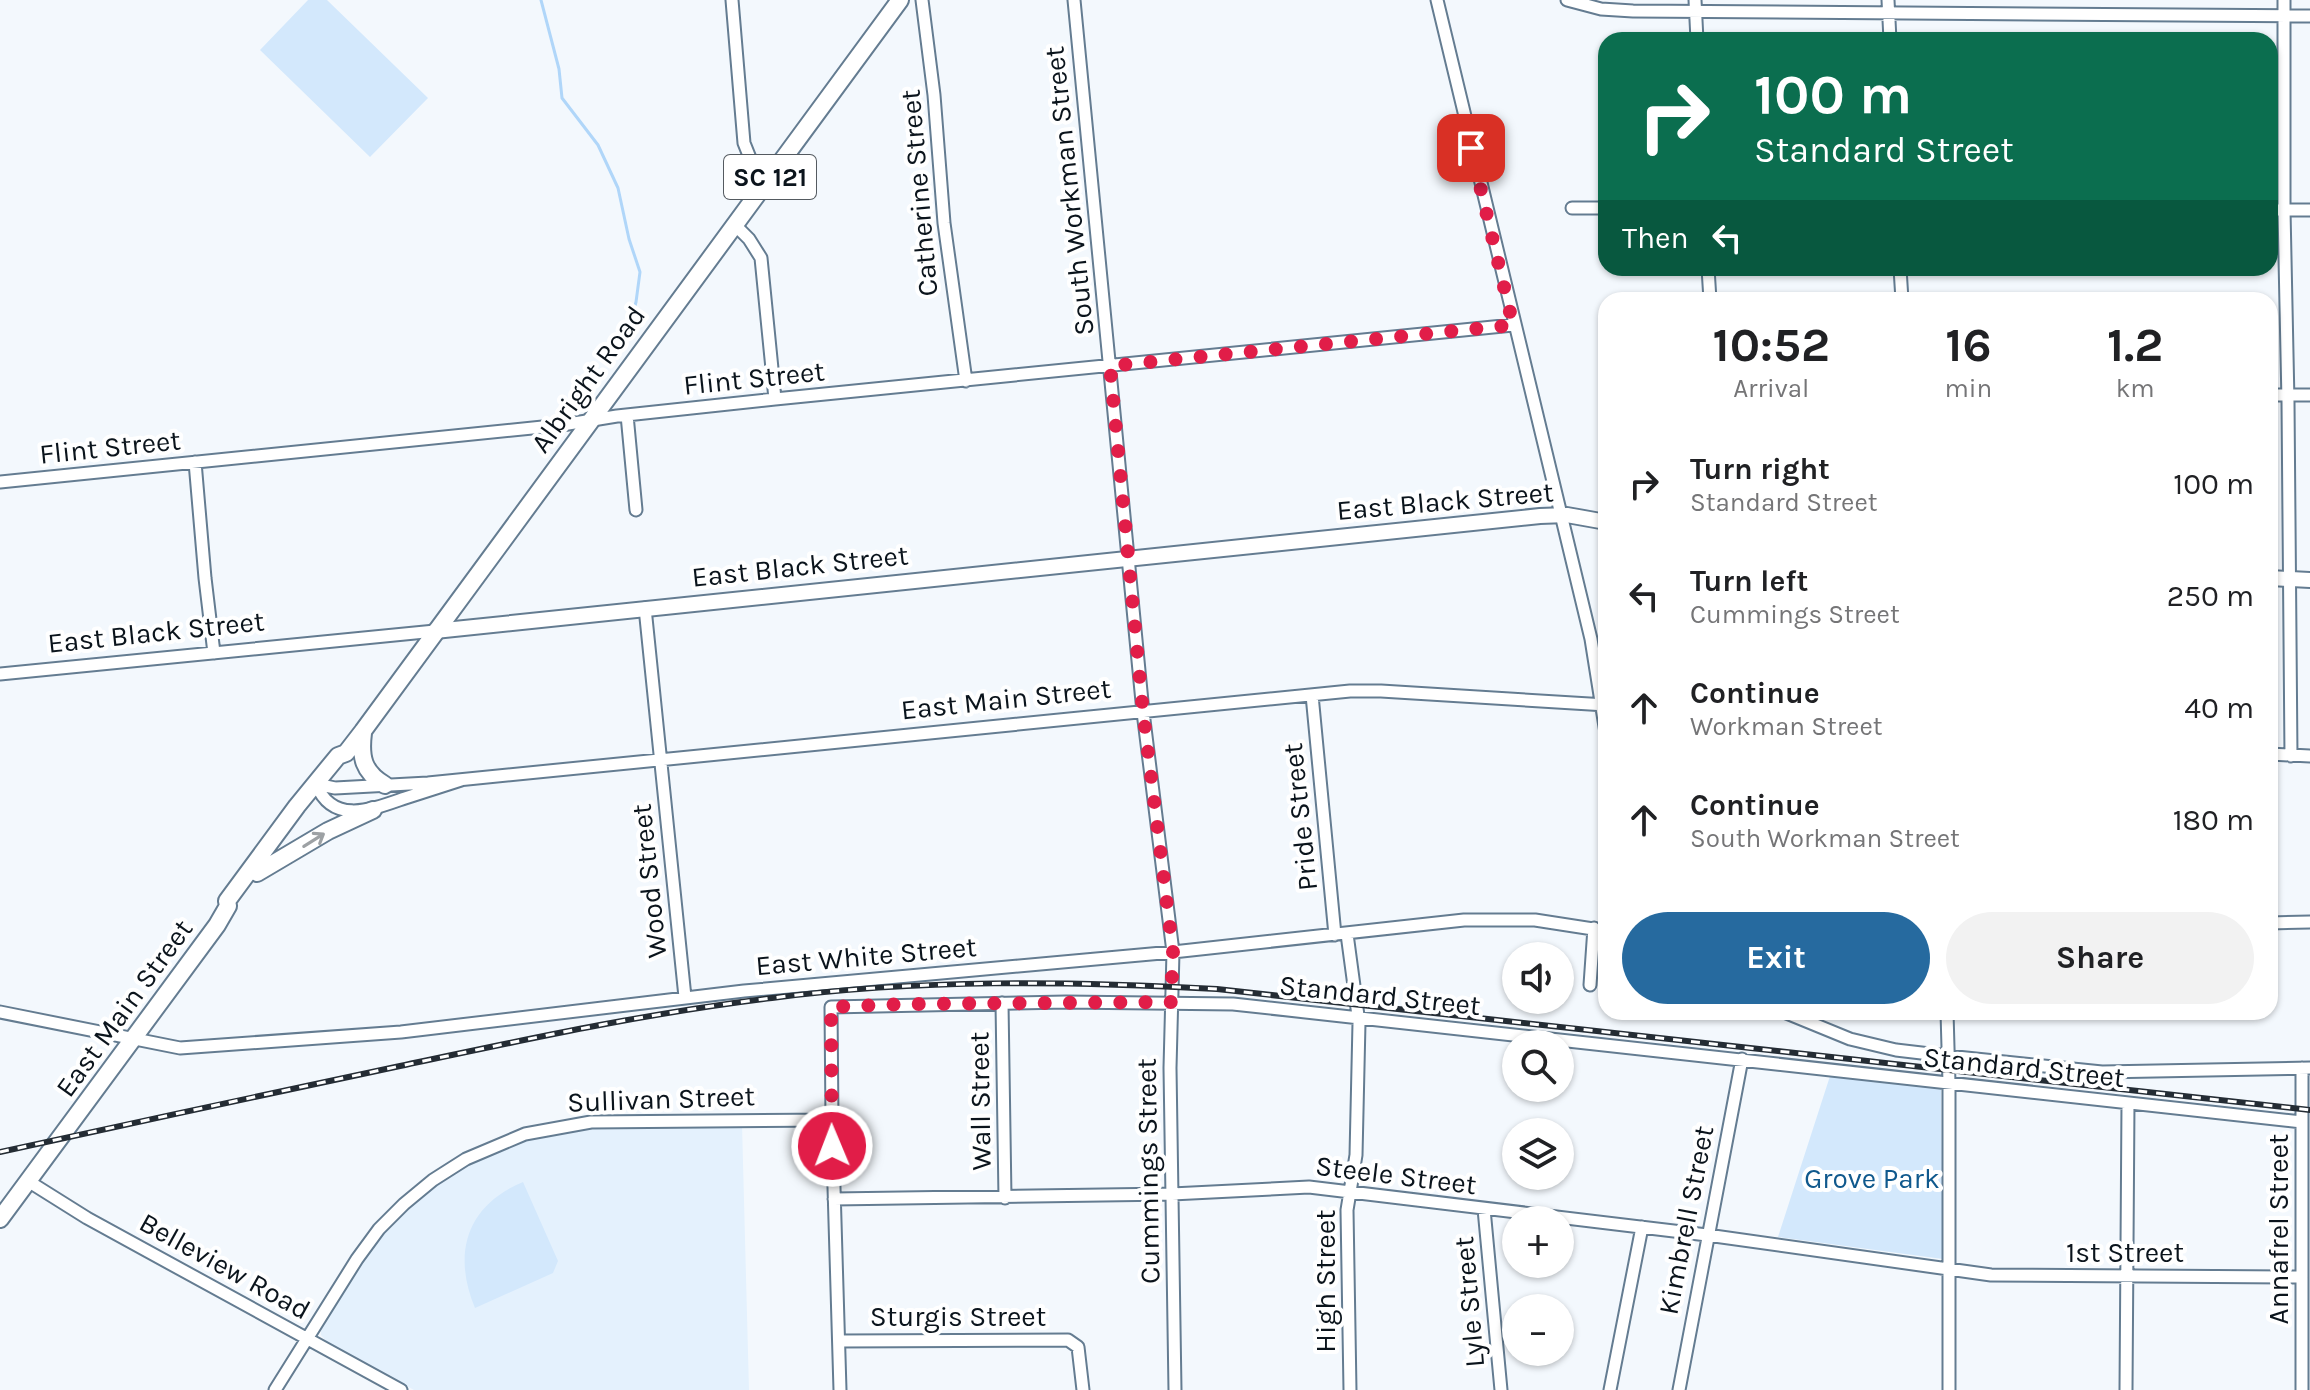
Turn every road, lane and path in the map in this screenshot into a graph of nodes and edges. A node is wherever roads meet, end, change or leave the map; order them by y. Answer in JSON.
{"nodes":[{"id":1,"x":732,"y":0,"type":"edge"},
{"id":2,"x":900,"y":0,"type":"edge"},
{"id":3,"x":922,"y":0,"type":"edge"},
{"id":4,"x":1074,"y":0,"type":"edge"},
{"id":5,"x":1437,"y":0,"type":"edge"},
{"id":6,"x":1567,"y":0,"type":"edge"},
{"id":7,"x":2284,"y":0,"type":"edge"},
{"id":8,"x":1695,"y":6,"type":"edge"},
{"id":9,"x":1888,"y":6,"type":"edge"},
{"id":10,"x":2284,"y":16,"type":"junction"},
{"id":11,"x":2310,"y":16,"type":"edge"},
{"id":12,"x":1697,"y":32,"type":"edge"},
{"id":13,"x":1890,"y":32,"type":"edge"},
{"id":14,"x":768,"y":179,"type":"junction"},
{"id":15,"x":1572,"y":208,"type":"dead end"},
{"id":16,"x":1598,"y":208,"type":"edge"},
{"id":17,"x":2278,"y":210,"type":"edge"},
{"id":18,"x":2284,"y":210,"type":"junction"},
{"id":19,"x":2310,"y":210,"type":"edge"},
{"id":20,"x":735,"y":225,"type":"junction"},
{"id":21,"x":1513,"y":325,"type":"junction"},
{"id":22,"x":1110,"y":366,"type":"junction"},
{"id":23,"x":966,"y":381,"type":"junction"},
{"id":24,"x":2278,"y":395,"type":"edge"},
{"id":25,"x":2288,"y":395,"type":"junction"},
{"id":26,"x":2310,"y":395,"type":"edge"},
{"id":27,"x":775,"y":399,"type":"junction"},
{"id":28,"x":627,"y":415,"type":"junction"},
{"id":29,"x":590,"y":421,"type":"junction"},
{"id":30,"x":195,"y":462,"type":"junction"},
{"id":31,"x":0,"y":482,"type":"edge"},
{"id":32,"x":636,"y":510,"type":"dead end"},
{"id":33,"x":1560,"y":515,"type":"junction"},
{"id":34,"x":1598,"y":521,"type":"edge"},
{"id":35,"x":1128,"y":557,"type":"junction"},
{"id":36,"x":2278,"y":578,"type":"edge"},
{"id":37,"x":2289,"y":579,"type":"junction"},
{"id":38,"x":2310,"y":580,"type":"edge"},
{"id":39,"x":645,"y":608,"type":"junction"},
{"id":40,"x":435,"y":631,"type":"junction"},
{"id":41,"x":214,"y":653,"type":"junction"},
{"id":42,"x":1598,"y":672,"type":"edge"},
{"id":43,"x":0,"y":674,"type":"edge"},
{"id":44,"x":1312,"y":695,"type":"junction"},
{"id":45,"x":1598,"y":704,"type":"edge"},
{"id":46,"x":1143,"y":712,"type":"junction"},
{"id":47,"x":363,"y":731,"type":"junction"},
{"id":48,"x":2278,"y":755,"type":"edge"},
{"id":49,"x":2291,"y":756,"type":"junction"},
{"id":50,"x":2310,"y":756,"type":"edge"},
{"id":51,"x":661,"y":760,"type":"junction"},
{"id":52,"x":461,"y":780,"type":"junction"},
{"id":53,"x":385,"y":785,"type":"junction"},
{"id":54,"x":321,"y":788,"type":"junction"},
{"id":55,"x":373,"y":810,"type":"junction"},
{"id":56,"x":283,"y":833,"type":"junction"},
{"id":57,"x":257,"y":873,"type":"junction"},
{"id":58,"x":228,"y":906,"type":"junction"},
{"id":59,"x":2310,"y":922,"type":"edge"},
{"id":60,"x":2278,"y":923,"type":"edge"},
{"id":61,"x":1598,"y":930,"type":"edge"},
{"id":62,"x":1341,"y":934,"type":"junction"},
{"id":63,"x":1598,"y":941,"type":"edge"},
{"id":64,"x":1173,"y":952,"type":"junction"},
{"id":65,"x":1590,"y":985,"type":"dead end"},
{"id":66,"x":685,"y":997,"type":"junction"},
{"id":67,"x":1171,"y":1002,"type":"junction"},
{"id":68,"x":1002,"y":1003,"type":"junction"},
{"id":69,"x":0,"y":1012,"type":"edge"},
{"id":70,"x":1358,"y":1016,"type":"junction"},
{"id":71,"x":1804,"y":1020,"type":"edge"},
{"id":72,"x":1947,"y":1020,"type":"edge"},
{"id":73,"x":131,"y":1040,"type":"junction"},
{"id":74,"x":1947,"y":1056,"type":"junction"},
{"id":75,"x":1742,"y":1059,"type":"junction"},
{"id":76,"x":2306,"y":1068,"type":"edge"},
{"id":77,"x":1949,"y":1083,"type":"junction"},
{"id":78,"x":2128,"y":1103,"type":"junction"},
{"id":79,"x":832,"y":1120,"type":"junction"},
{"id":80,"x":2302,"y":1122,"type":"junction"},
{"id":81,"x":28,"y":1181,"type":"junction"},
{"id":82,"x":1350,"y":1191,"type":"junction"},
{"id":83,"x":1172,"y":1194,"type":"junction"},
{"id":84,"x":1005,"y":1198,"type":"junction"},
{"id":85,"x":834,"y":1199,"type":"junction"},
{"id":86,"x":1484,"y":1209,"type":"junction"},
{"id":87,"x":2306,"y":1213,"type":"edge"},
{"id":88,"x":0,"y":1219,"type":"edge"},
{"id":89,"x":1642,"y":1227,"type":"junction"},
{"id":90,"x":1707,"y":1235,"type":"junction"},
{"id":91,"x":1949,"y":1268,"type":"junction"},
{"id":92,"x":2127,"y":1276,"type":"junction"},
{"id":93,"x":2302,"y":1277,"type":"junction"},
{"id":94,"x":307,"y":1338,"type":"junction"},
{"id":95,"x":840,"y":1341,"type":"junction"},
{"id":96,"x":275,"y":1390,"type":"edge"},
{"id":97,"x":401,"y":1390,"type":"edge"},
{"id":98,"x":840,"y":1390,"type":"edge"},
{"id":99,"x":1083,"y":1390,"type":"edge"},
{"id":100,"x":1175,"y":1390,"type":"edge"},
{"id":101,"x":1350,"y":1390,"type":"edge"},
{"id":102,"x":1501,"y":1390,"type":"edge"},
{"id":103,"x":1610,"y":1390,"type":"edge"},
{"id":104,"x":1679,"y":1390,"type":"edge"},
{"id":105,"x":1949,"y":1390,"type":"edge"},
{"id":106,"x":2126,"y":1390,"type":"edge"},
{"id":107,"x":2302,"y":1390,"type":"edge"}],
"edges":[{"from":1,"to":14,"type":"street"},
{"from":2,"to":14,"type":"highway","name":"Albright Road","number":"SC 121"},
{"from":3,"to":23,"type":"street","name":"Catherine Street"},
{"from":4,"to":22,"type":"street","name":"South Workman Street"},
{"from":5,"to":21,"type":"street"},
{"from":6,"to":8,"type":"street"},
{"from":7,"to":10,"type":"street"},
{"from":8,"to":9,"type":"street"},
{"from":8,"to":12,"type":"street"},
{"from":9,"to":10,"type":"street"},
{"from":9,"to":13,"type":"street"},
{"from":10,"to":11,"type":"street"},
{"from":10,"to":18,"type":"street"},
{"from":14,"to":20,"type":"highway","name":"Albright Road","number":"SC 121"},
{"from":15,"to":16,"type":"street"},
{"from":17,"to":18,"type":"street"},
{"from":18,"to":19,"type":"street"},
{"from":18,"to":25,"type":"street"},
{"from":20,"to":27,"type":"street"},
{"from":20,"to":29,"type":"highway","name":"Albright Road","number":"SC 121"},
{"from":21,"to":22,"type":"street","name":"Flint Street"},
{"from":21,"to":33,"type":"street"},
{"from":22,"to":23,"type":"street","name":"Flint Street"},
{"from":22,"to":35,"type":"street","name":"South Workman Street"},
{"from":23,"to":27,"type":"street","name":"Flint Street"},
{"from":24,"to":25,"type":"street"},
{"from":25,"to":26,"type":"street"},
{"from":25,"to":37,"type":"street"},
{"from":27,"to":28,"type":"street","name":"Flint Street"},
{"from":28,"to":29,"type":"street","name":"Flint Street"},
{"from":28,"to":32,"type":"street"},
{"from":29,"to":30,"type":"street","name":"Flint Street"},
{"from":29,"to":40,"type":"highway","name":"Albright Road","number":"SC 121"},
{"from":30,"to":31,"type":"street","name":"Flint Street"},
{"from":30,"to":41,"type":"street"},
{"from":33,"to":34,"type":"main road","name":"East Black Street"},
{"from":33,"to":35,"type":"main road","name":"East Black Street"},
{"from":33,"to":42,"type":"street"},
{"from":35,"to":39,"type":"main road","name":"East Black Street"},
{"from":35,"to":46,"type":"street","name":"South Workman Street"},
{"from":36,"to":37,"type":"main road"},
{"from":37,"to":38,"type":"main road"},
{"from":37,"to":49,"type":"street"},
{"from":39,"to":40,"type":"main road","name":"East Black Street"},
{"from":39,"to":51,"type":"street","name":"Wood Street"},
{"from":40,"to":41,"type":"street","name":"East Black Street"},
{"from":40,"to":47,"type":"highway","name":"Albright Road"},
{"from":41,"to":43,"type":"street","name":"East Black Street"},
{"from":44,"to":45,"type":"street","name":"East Main Street"},
{"from":44,"to":46,"type":"street","name":"East Main Street"},
{"from":44,"to":62,"type":"street","name":"Pride Street"},
{"from":46,"to":51,"type":"street","name":"East Main Street"},
{"from":46,"to":64,"type":"street","name":"South Workman Street"},
{"from":47,"to":53,"type":"highway"},
{"from":47,"to":54,"type":"highway","name":"Albright Road"},
{"from":48,"to":49,"type":"street"},
{"from":49,"to":50,"type":"street"},
{"from":51,"to":52,"type":"street","name":"East Main Street"},
{"from":51,"to":66,"type":"street","name":"Wood Street"},
{"from":52,"to":53,"type":"street","name":"East Main Street"},
{"from":52,"to":55,"type":"street","name":"East Main Street"},
{"from":53,"to":54,"type":"street","name":"East Main Street"},
{"from":54,"to":55,"type":"street","name":"East Main Street"},
{"from":54,"to":56,"type":"highway","name":"East Main Street"},
{"from":57,"to":55,"type":"highway","one_way":true},
{"from":56,"to":57,"type":"highway","name":"East Main Street"},
{"from":56,"to":58,"type":"highway","name":"East Main Street"},
{"from":57,"to":58,"type":"highway","name":"East Main Street"},
{"from":58,"to":73,"type":"highway","name":"East Main Street"},
{"from":59,"to":60,"type":"street"},
{"from":61,"to":62,"type":"street","name":"East White Street"},
{"from":62,"to":64,"type":"street","name":"East White Street"},
{"from":62,"to":70,"type":"street","name":"High Street"},
{"from":63,"to":65,"type":"street"},
{"from":64,"to":66,"type":"street","name":"East White Street"},
{"from":64,"to":67,"type":"street","name":"Cummings Street"},
{"from":66,"to":73,"type":"street","name":"East White Street"},
{"from":67,"to":68,"type":"street","name":"Standard Street"},
{"from":67,"to":70,"type":"street","name":"Standard Street"},
{"from":67,"to":83,"type":"street","name":"Cummings Street"},
{"from":68,"to":79,"type":"street","name":"Standard Street"},
{"from":68,"to":84,"type":"street","name":"Wall Street"},
{"from":69,"to":73,"type":"street","name":"East White Street"},
{"from":70,"to":75,"type":"street","name":"Standard Street"},
{"from":70,"to":82,"type":"street","name":"High Street"},
{"from":71,"to":74,"type":"street"},
{"from":72,"to":74,"type":"street"},
{"from":73,"to":81,"type":"highway","name":"East Main Street"},
{"from":74,"to":76,"type":"street"},
{"from":74,"to":77,"type":"street"},
{"from":75,"to":77,"type":"street","name":"Standard Street"},
{"from":75,"to":90,"type":"street","name":"Kimbrell Street"},
{"from":76,"to":80,"type":"street","name":"Annafrel Street"},
{"from":77,"to":78,"type":"street","name":"Standard Street"},
{"from":77,"to":91,"type":"street"},
{"from":78,"to":80,"type":"street","name":"Standard Street"},
{"from":78,"to":92,"type":"street"},
{"from":79,"to":85,"type":"street"},
{"from":79,"to":94,"type":"street","name":"Sullivan Street"},
{"from":80,"to":87,"type":"street","name":"Annafrel Street"},
{"from":81,"to":88,"type":"highway"},
{"from":81,"to":94,"type":"street","name":"Belleview Road"},
{"from":82,"to":83,"type":"street","name":"Steele Street"},
{"from":82,"to":86,"type":"street","name":"Steele Street"},
{"from":82,"to":101,"type":"street","name":"High Street"},
{"from":83,"to":84,"type":"street","name":"Steele Street"},
{"from":83,"to":100,"type":"street","name":"Cummings Street"},
{"from":84,"to":85,"type":"street","name":"Steele Street"},
{"from":85,"to":95,"type":"street"},
{"from":86,"to":89,"type":"street","name":"Steele Street"},
{"from":86,"to":102,"type":"street","name":"Lyle Street"},
{"from":87,"to":93,"type":"street","name":"Annafrel Street"},
{"from":89,"to":90,"type":"street","name":"Steele Street"},
{"from":89,"to":103,"type":"street"},
{"from":90,"to":91,"type":"street","name":"Steele Street"},
{"from":90,"to":104,"type":"street","name":"Kimbrell Street"},
{"from":91,"to":92,"type":"street","name":"1st Street"},
{"from":91,"to":105,"type":"street"},
{"from":92,"to":93,"type":"street","name":"1st Street"},
{"from":92,"to":106,"type":"street"},
{"from":93,"to":107,"type":"street","name":"Annafrel Street"},
{"from":94,"to":96,"type":"street","name":"Sullivan Street"},
{"from":94,"to":97,"type":"street","name":"Belleview Road"},
{"from":95,"to":98,"type":"street"},
{"from":95,"to":99,"type":"street","name":"Sturgis Street"}]}
